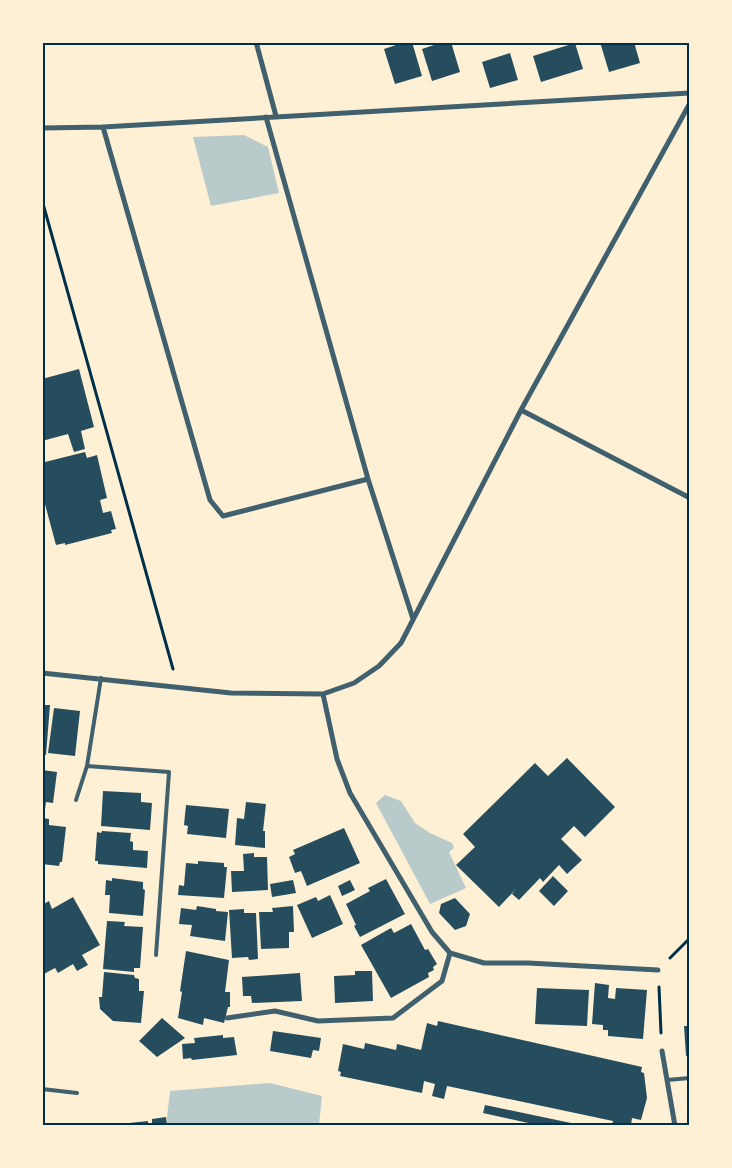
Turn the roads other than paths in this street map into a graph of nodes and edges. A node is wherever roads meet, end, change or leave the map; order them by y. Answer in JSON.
{"nodes":[{"id":1,"x":256,"y":42,"type":"edge"},
{"id":2,"x":690,"y":93,"type":"edge"},
{"id":3,"x":690,"y":103,"type":"edge"},
{"id":4,"x":276,"y":116,"type":"junction"},
{"id":5,"x":266,"y":117,"type":"junction"},
{"id":6,"x":103,"y":127,"type":"junction"},
{"id":7,"x":42,"y":128,"type":"edge"},
{"id":8,"x":521,"y":410,"type":"junction"},
{"id":9,"x":368,"y":479,"type":"junction"},
{"id":10,"x":690,"y":498,"type":"edge"},
{"id":11,"x":413,"y":619,"type":"junction"},
{"id":12,"x":42,"y":673,"type":"edge"},
{"id":13,"x":101,"y":678,"type":"junction"},
{"id":14,"x":323,"y":694,"type":"junction"},
{"id":15,"x":87,"y":766,"type":"junction"},
{"id":16,"x":76,"y":800,"type":"dead end"},
{"id":17,"x":450,"y":953,"type":"junction"},
{"id":18,"x":156,"y":955,"type":"dead end"},
{"id":19,"x":658,"y":970,"type":"road end"},
{"id":20,"x":227,"y":1018,"type":"dead end"},
{"id":21,"x":662,"y":1052,"type":"road end"},
{"id":22,"x":690,"y":1078,"type":"edge"},
{"id":23,"x":667,"y":1080,"type":"junction"},
{"id":24,"x":42,"y":1089,"type":"edge"},
{"id":25,"x":77,"y":1092,"type":"dead end"},
{"id":26,"x":675,"y":1126,"type":"edge"}],
"edges":[{"from":1,"to":4,"type":"street"},
{"from":2,"to":4,"type":"street"},
{"from":3,"to":8,"type":"street"},
{"from":4,"to":5,"type":"street"},
{"from":5,"to":6,"type":"street"},
{"from":5,"to":9,"type":"street"},
{"from":6,"to":7,"type":"street"},
{"from":6,"to":9,"type":"street"},
{"from":8,"to":10,"type":"street"},
{"from":8,"to":11,"type":"street"},
{"from":9,"to":11,"type":"street"},
{"from":11,"to":14,"type":"street"},
{"from":12,"to":13,"type":"street"},
{"from":13,"to":14,"type":"street"},
{"from":13,"to":15,"type":"lane"},
{"from":14,"to":17,"type":"street"},
{"from":15,"to":16,"type":"lane"},
{"from":15,"to":18,"type":"lane"},
{"from":17,"to":19,"type":"street"},
{"from":17,"to":20,"type":"street"},
{"from":21,"to":23,"type":"street"},
{"from":22,"to":23,"type":"lane"},
{"from":23,"to":26,"type":"street"},
{"from":24,"to":25,"type":"lane"}]}
